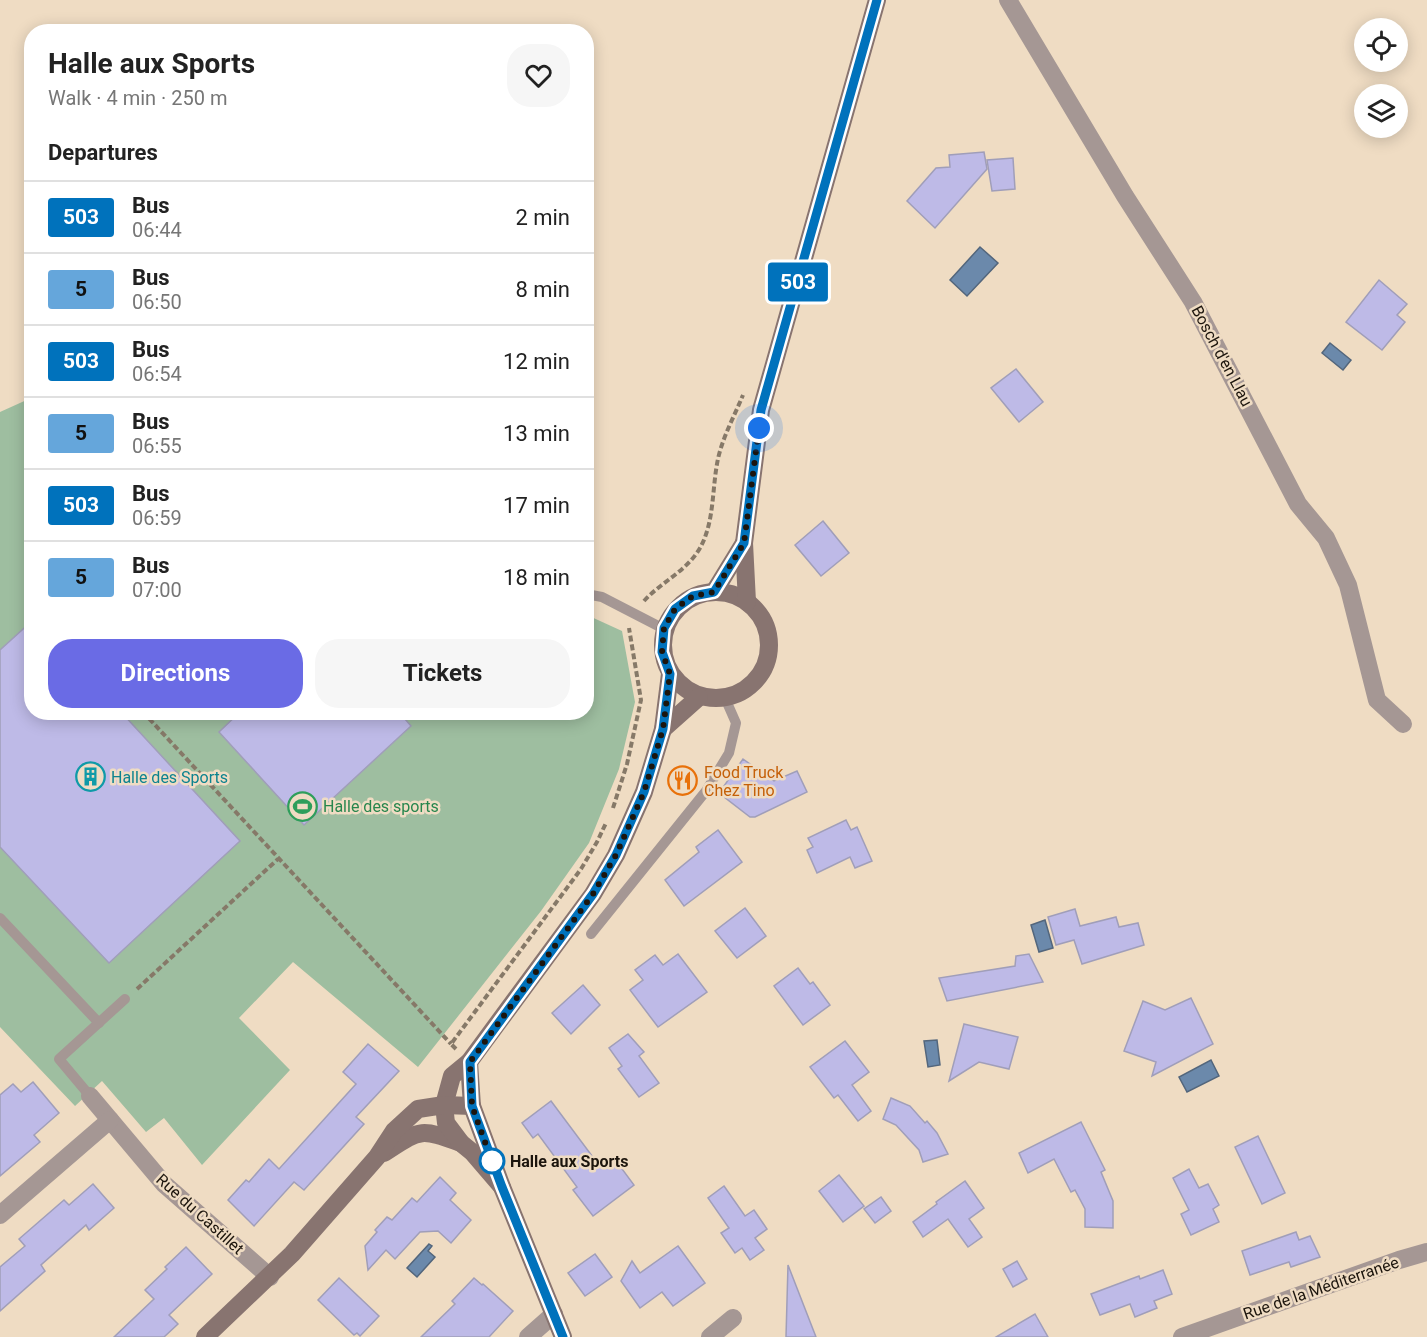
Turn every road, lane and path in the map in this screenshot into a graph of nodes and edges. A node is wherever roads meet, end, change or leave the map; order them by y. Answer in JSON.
{"nodes":[{"id":1,"x":877,"y":0,"type":"edge"},
{"id":2,"x":1008,"y":0,"type":"edge"},
{"id":3,"x":745,"y":389,"type":"dead end"},
{"id":4,"x":744,"y":543,"type":"junction"},
{"id":5,"x":714,"y":592,"type":"junction"},
{"id":6,"x":594,"y":596,"type":"edge"},
{"id":7,"x":747,"y":602,"type":"junction"},
{"id":8,"x":633,"y":613,"type":"junction"},
{"id":9,"x":664,"y":628,"type":"junction"},
{"id":10,"x":670,"y":674,"type":"junction"},
{"id":11,"x":699,"y":697,"type":"junction"},
{"id":12,"x":725,"y":698,"type":"junction"},
{"id":13,"x":150,"y":720,"type":"edge"},
{"id":14,"x":1403,"y":724,"type":"dead end"},
{"id":15,"x":663,"y":729,"type":"junction"},
{"id":16,"x":278,"y":859,"type":"junction"},
{"id":17,"x":0,"y":918,"type":"edge"},
{"id":18,"x":591,"y":934,"type":"dead end"},
{"id":19,"x":126,"y":999,"type":"joint"},
{"id":20,"x":99,"y":1023,"type":"junction"},
{"id":21,"x":451,"y":1044,"type":"junction"},
{"id":22,"x":470,"y":1062,"type":"junction"},
{"id":23,"x":90,"y":1096,"type":"joint"},
{"id":24,"x":472,"y":1106,"type":"junction"},
{"id":25,"x":445,"y":1114,"type":"junction"},
{"id":26,"x":110,"y":1120,"type":"junction"},
{"id":27,"x":412,"y":1134,"type":"junction"},
{"id":28,"x":461,"y":1143,"type":"junction"},
{"id":29,"x":377,"y":1157,"type":"junction"},
{"id":30,"x":502,"y":1187,"type":"junction"},
{"id":31,"x":0,"y":1215,"type":"edge"},
{"id":32,"x":1427,"y":1252,"type":"edge"},
{"id":33,"x":270,"y":1276,"type":"junction"},
{"id":34,"x":554,"y":1314,"type":"junction"},
{"id":35,"x":733,"y":1318,"type":"dead end"},
{"id":36,"x":205,"y":1337,"type":"edge"},
{"id":37,"x":528,"y":1337,"type":"edge"},
{"id":38,"x":563,"y":1337,"type":"edge"},
{"id":39,"x":710,"y":1337,"type":"edge"},
{"id":40,"x":1182,"y":1337,"type":"edge"}],
"edges":[{"from":1,"to":4,"type":"main road"},
{"from":2,"to":14,"type":"street","name":"Bosch d'en Llau"},
{"from":3,"to":8,"type":"path"},
{"from":4,"to":5,"type":"main road"},
{"from":4,"to":7,"type":"main road"},
{"from":5,"to":7,"type":"main road"},
{"from":5,"to":9,"type":"main road"},
{"from":6,"to":8,"type":"lane"},
{"from":7,"to":12,"type":"main road"},
{"from":8,"to":9,"type":"lane"},
{"from":8,"to":21,"type":"path"},
{"from":9,"to":10,"type":"main road"},
{"from":10,"to":11,"type":"main road"},
{"from":10,"to":15,"type":"main road"},
{"from":11,"to":12,"type":"main road"},
{"from":11,"to":15,"type":"main road"},
{"from":12,"to":18,"type":"lane"},
{"from":13,"to":16,"type":"path"},
{"from":15,"to":22,"type":"main road"},
{"from":16,"to":19,"type":"path"},
{"from":16,"to":21,"type":"path"},
{"from":17,"to":20,"type":"lane"},
{"from":19,"to":20,"type":"lane"},
{"from":20,"to":23,"type":"lane"},
{"from":21,"to":22,"type":"path"},
{"from":22,"to":24,"type":"main road"},
{"from":22,"to":25,"type":"main road"},
{"from":23,"to":26,"type":"street","name":"Rue du Castillet"},
{"from":24,"to":25,"type":"main road"},
{"from":24,"to":30,"type":"main road"},
{"from":25,"to":27,"type":"main road"},
{"from":25,"to":28,"type":"main road"},
{"from":25,"to":29,"type":"main road"},
{"from":26,"to":31,"type":"street"},
{"from":26,"to":33,"type":"street","name":"Rue du Castillet"},
{"from":27,"to":28,"type":"main road"},
{"from":27,"to":29,"type":"main road"},
{"from":28,"to":30,"type":"main road"},
{"from":29,"to":33,"type":"main road"},
{"from":30,"to":34,"type":"main road"},
{"from":32,"to":40,"type":"street","name":"Rue de la Méditerranée"},
{"from":33,"to":36,"type":"main road"},
{"from":34,"to":37,"type":"street"},
{"from":34,"to":38,"type":"main road"},
{"from":35,"to":39,"type":"street"}]}
